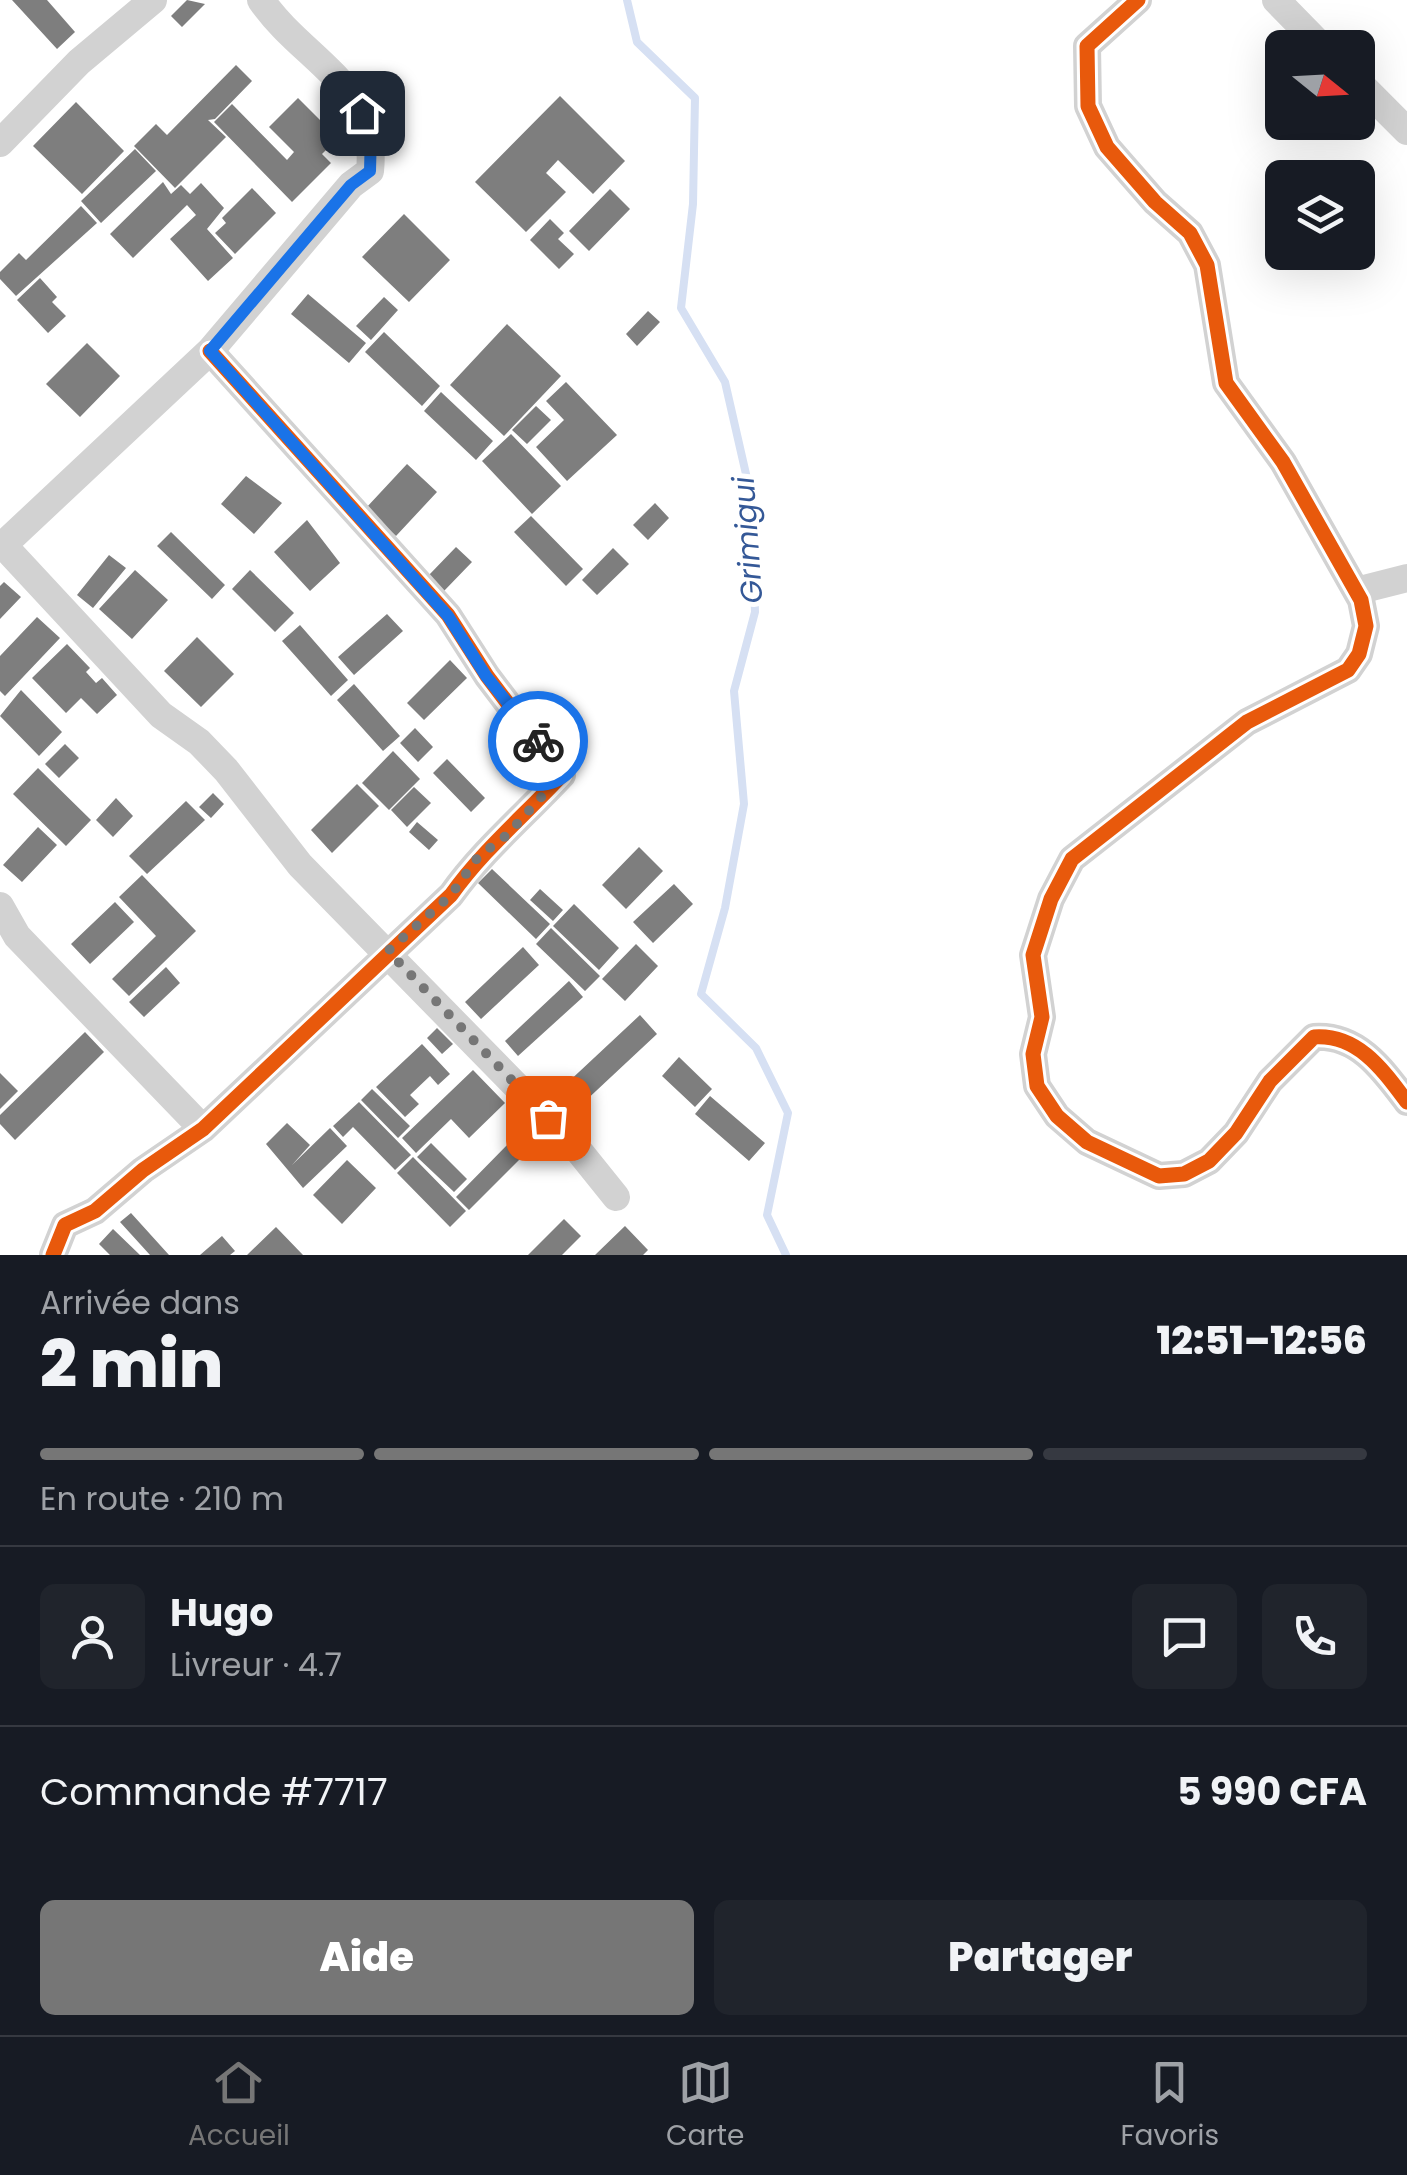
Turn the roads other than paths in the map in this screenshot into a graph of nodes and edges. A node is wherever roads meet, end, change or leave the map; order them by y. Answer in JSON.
{"nodes":[{"id":1,"x":152,"y":0,"type":"edge"},
{"id":2,"x":261,"y":0,"type":"edge"},
{"id":3,"x":1138,"y":0,"type":"edge"},
{"id":4,"x":1276,"y":0,"type":"edge"},
{"id":5,"x":1306,"y":30,"type":"edge"},
{"id":6,"x":1375,"y":99,"type":"edge"},
{"id":7,"x":1407,"y":132,"type":"edge"},
{"id":8,"x":0,"y":142,"type":"edge"},
{"id":9,"x":210,"y":351,"type":"junction"},
{"id":10,"x":2,"y":547,"type":"edge"},
{"id":11,"x":1407,"y":578,"type":"edge"},
{"id":12,"x":1356,"y":591,"type":"junction"},
{"id":13,"x":0,"y":906,"type":"edge"},
{"id":14,"x":388,"y":951,"type":"junction"},
{"id":15,"x":1407,"y":1102,"type":"edge"},
{"id":16,"x":203,"y":1129,"type":"junction"},
{"id":17,"x":616,"y":1198,"type":"dead end"},
{"id":18,"x":53,"y":1255,"type":"edge"}],
"edges":[{"from":1,"to":8,"type":"street"},
{"from":2,"to":9,"type":"street"},
{"from":3,"to":12,"type":"street"},
{"from":4,"to":5,"type":"street"},
{"from":6,"to":7,"type":"street"},
{"from":9,"to":10,"type":"street"},
{"from":9,"to":14,"type":"street"},
{"from":10,"to":14,"type":"street"},
{"from":11,"to":12,"type":"street"},
{"from":12,"to":15,"type":"street"},
{"from":13,"to":16,"type":"street"},
{"from":14,"to":16,"type":"street"},
{"from":14,"to":17,"type":"street"},
{"from":16,"to":18,"type":"street"}]}
